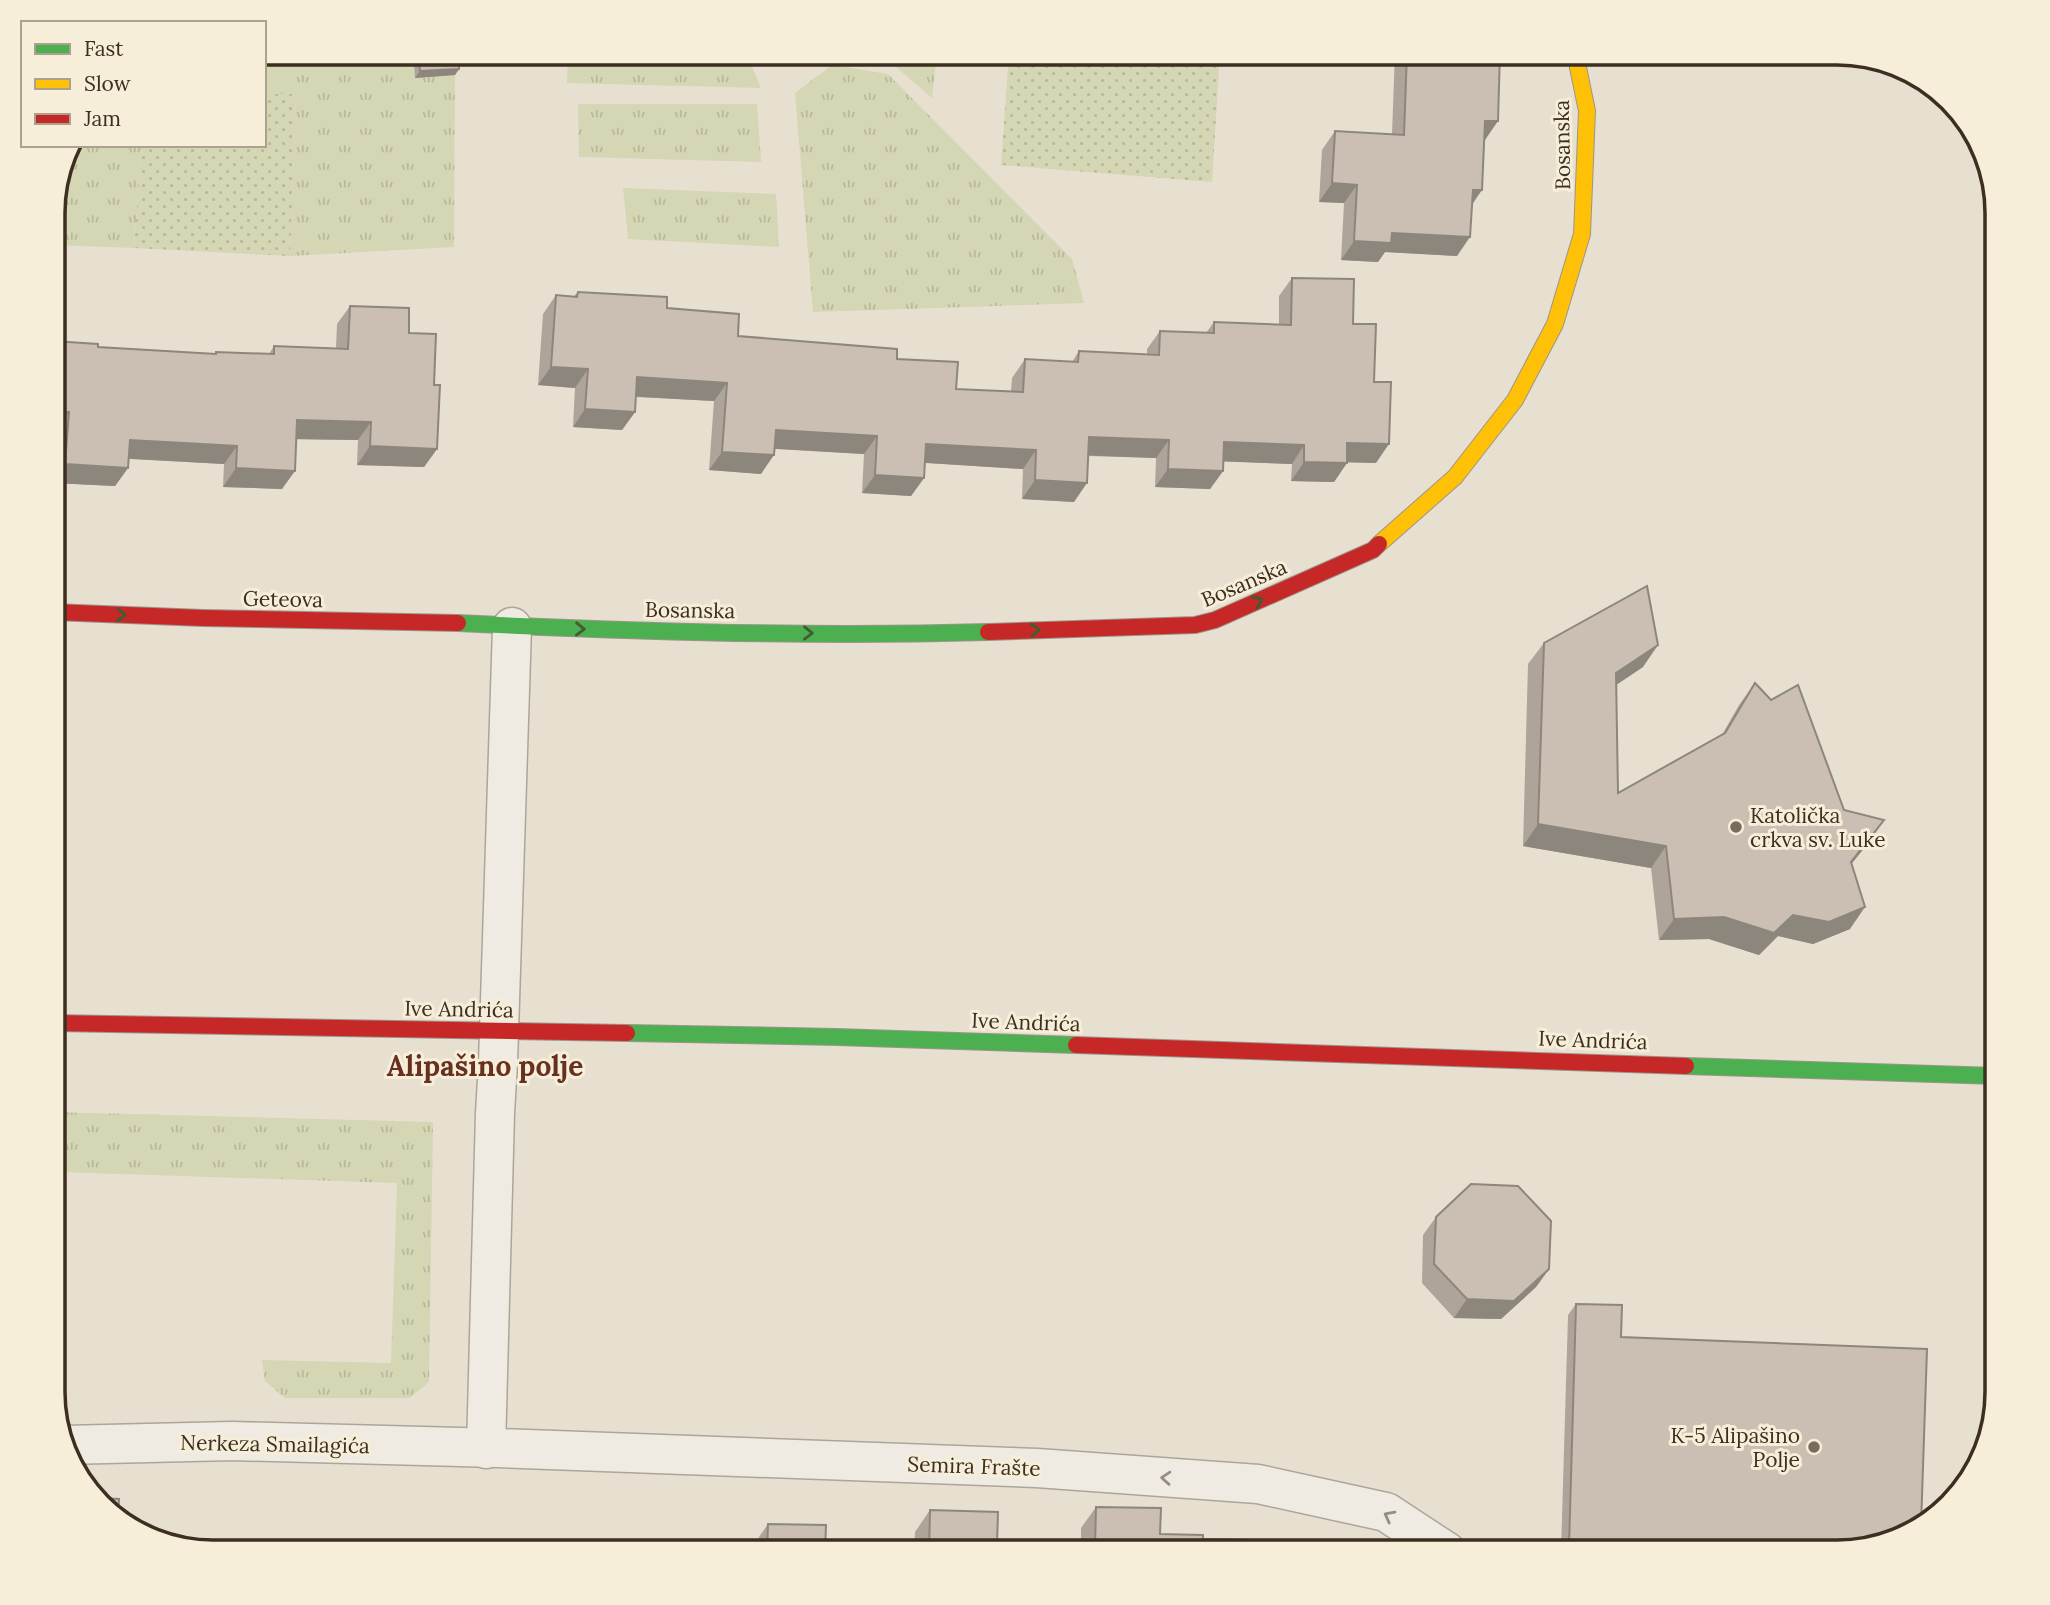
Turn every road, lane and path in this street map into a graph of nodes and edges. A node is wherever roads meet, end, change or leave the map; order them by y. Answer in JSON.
{"nodes":[{"id":1,"x":1577,"y":65,"type":"edge"},
{"id":2,"x":65,"y":612,"type":"edge"},
{"id":3,"x":512,"y":627,"type":"junction"},
{"id":4,"x":65,"y":1023,"type":"edge"},
{"id":5,"x":499,"y":1030,"type":"junction"},
{"id":6,"x":1985,"y":1076,"type":"edge"},
{"id":7,"x":75,"y":1445,"type":"edge"},
{"id":8,"x":486,"y":1449,"type":"junction"},
{"id":9,"x":1429,"y":1540,"type":"edge"}],
"edges":[{"from":3,"to":1,"type":"main road","name":"Bosanska","one_way":true},
{"from":2,"to":3,"type":"main road","name":"Geteova","one_way":true},
{"from":3,"to":5,"type":"street"},
{"from":4,"to":5,"type":"main road","name":"Ive Andrića"},
{"from":5,"to":6,"type":"main road","name":"Ive Andrića"},
{"from":5,"to":8,"type":"street"},
{"from":7,"to":8,"type":"street","name":"Nerkeza Smailagića"},
{"from":9,"to":8,"type":"street","name":"Semira Frašte","one_way":true}]}
